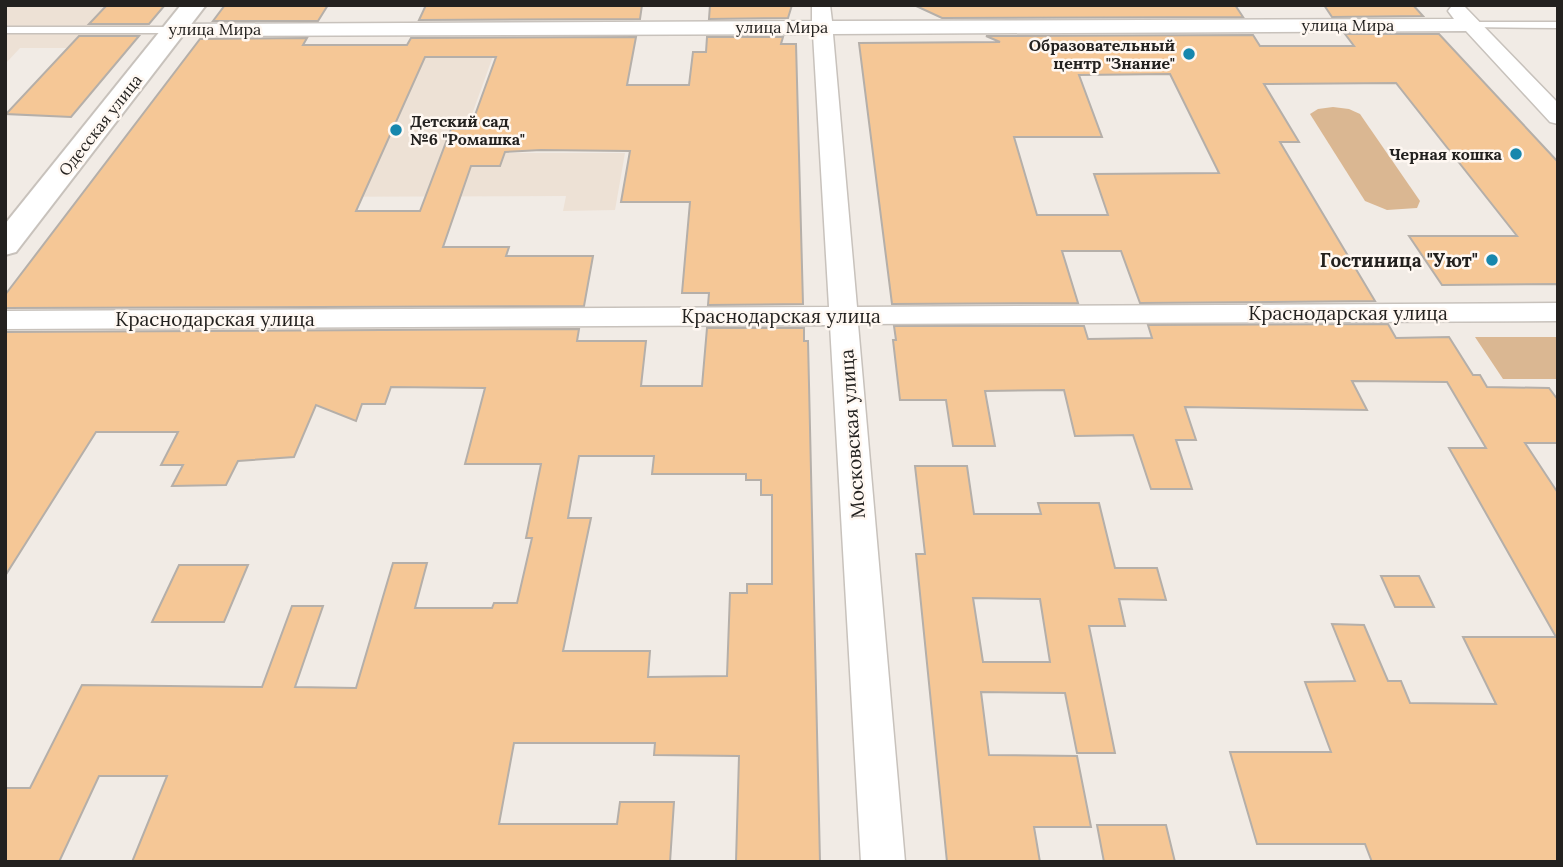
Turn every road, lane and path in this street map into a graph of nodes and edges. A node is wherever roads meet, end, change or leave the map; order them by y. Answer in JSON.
{"nodes":[{"id":1,"x":194,"y":5,"type":"edge"},
{"id":2,"x":1452,"y":5,"type":"edge"},
{"id":3,"x":822,"y":16,"type":"edge"},
{"id":4,"x":1471,"y":25,"type":"junction"},
{"id":5,"x":1558,"y":26,"type":"edge"},
{"id":6,"x":5,"y":30,"type":"edge"},
{"id":7,"x":175,"y":30,"type":"junction"},
{"id":8,"x":1558,"y":117,"type":"edge"},
{"id":9,"x":5,"y":245,"type":"edge"},
{"id":10,"x":1558,"y":312,"type":"edge"},
{"id":11,"x":843,"y":316,"type":"junction"},
{"id":12,"x":5,"y":320,"type":"edge"},
{"id":13,"x":883,"y":862,"type":"edge"}],
"edges":[{"from":1,"to":7,"type":"street","name":"Одесская улица"},
{"from":2,"to":4,"type":"street"},
{"from":3,"to":4,"type":"street","name":"улица Мира"},
{"from":3,"to":7,"type":"street","name":"улица Мира"},
{"from":3,"to":11,"type":"street","name":"Московская улица"},
{"from":4,"to":5,"type":"lane","name":"улица Мира"},
{"from":4,"to":8,"type":"street"},
{"from":6,"to":7,"type":"lane","name":"улица Мира"},
{"from":7,"to":9,"type":"street","name":"Одесская улица"},
{"from":10,"to":11,"type":"street","name":"Краснодарская улица"},
{"from":11,"to":12,"type":"street","name":"Краснодарская улица"},
{"from":11,"to":13,"type":"street","name":"Московская улица"}]}
